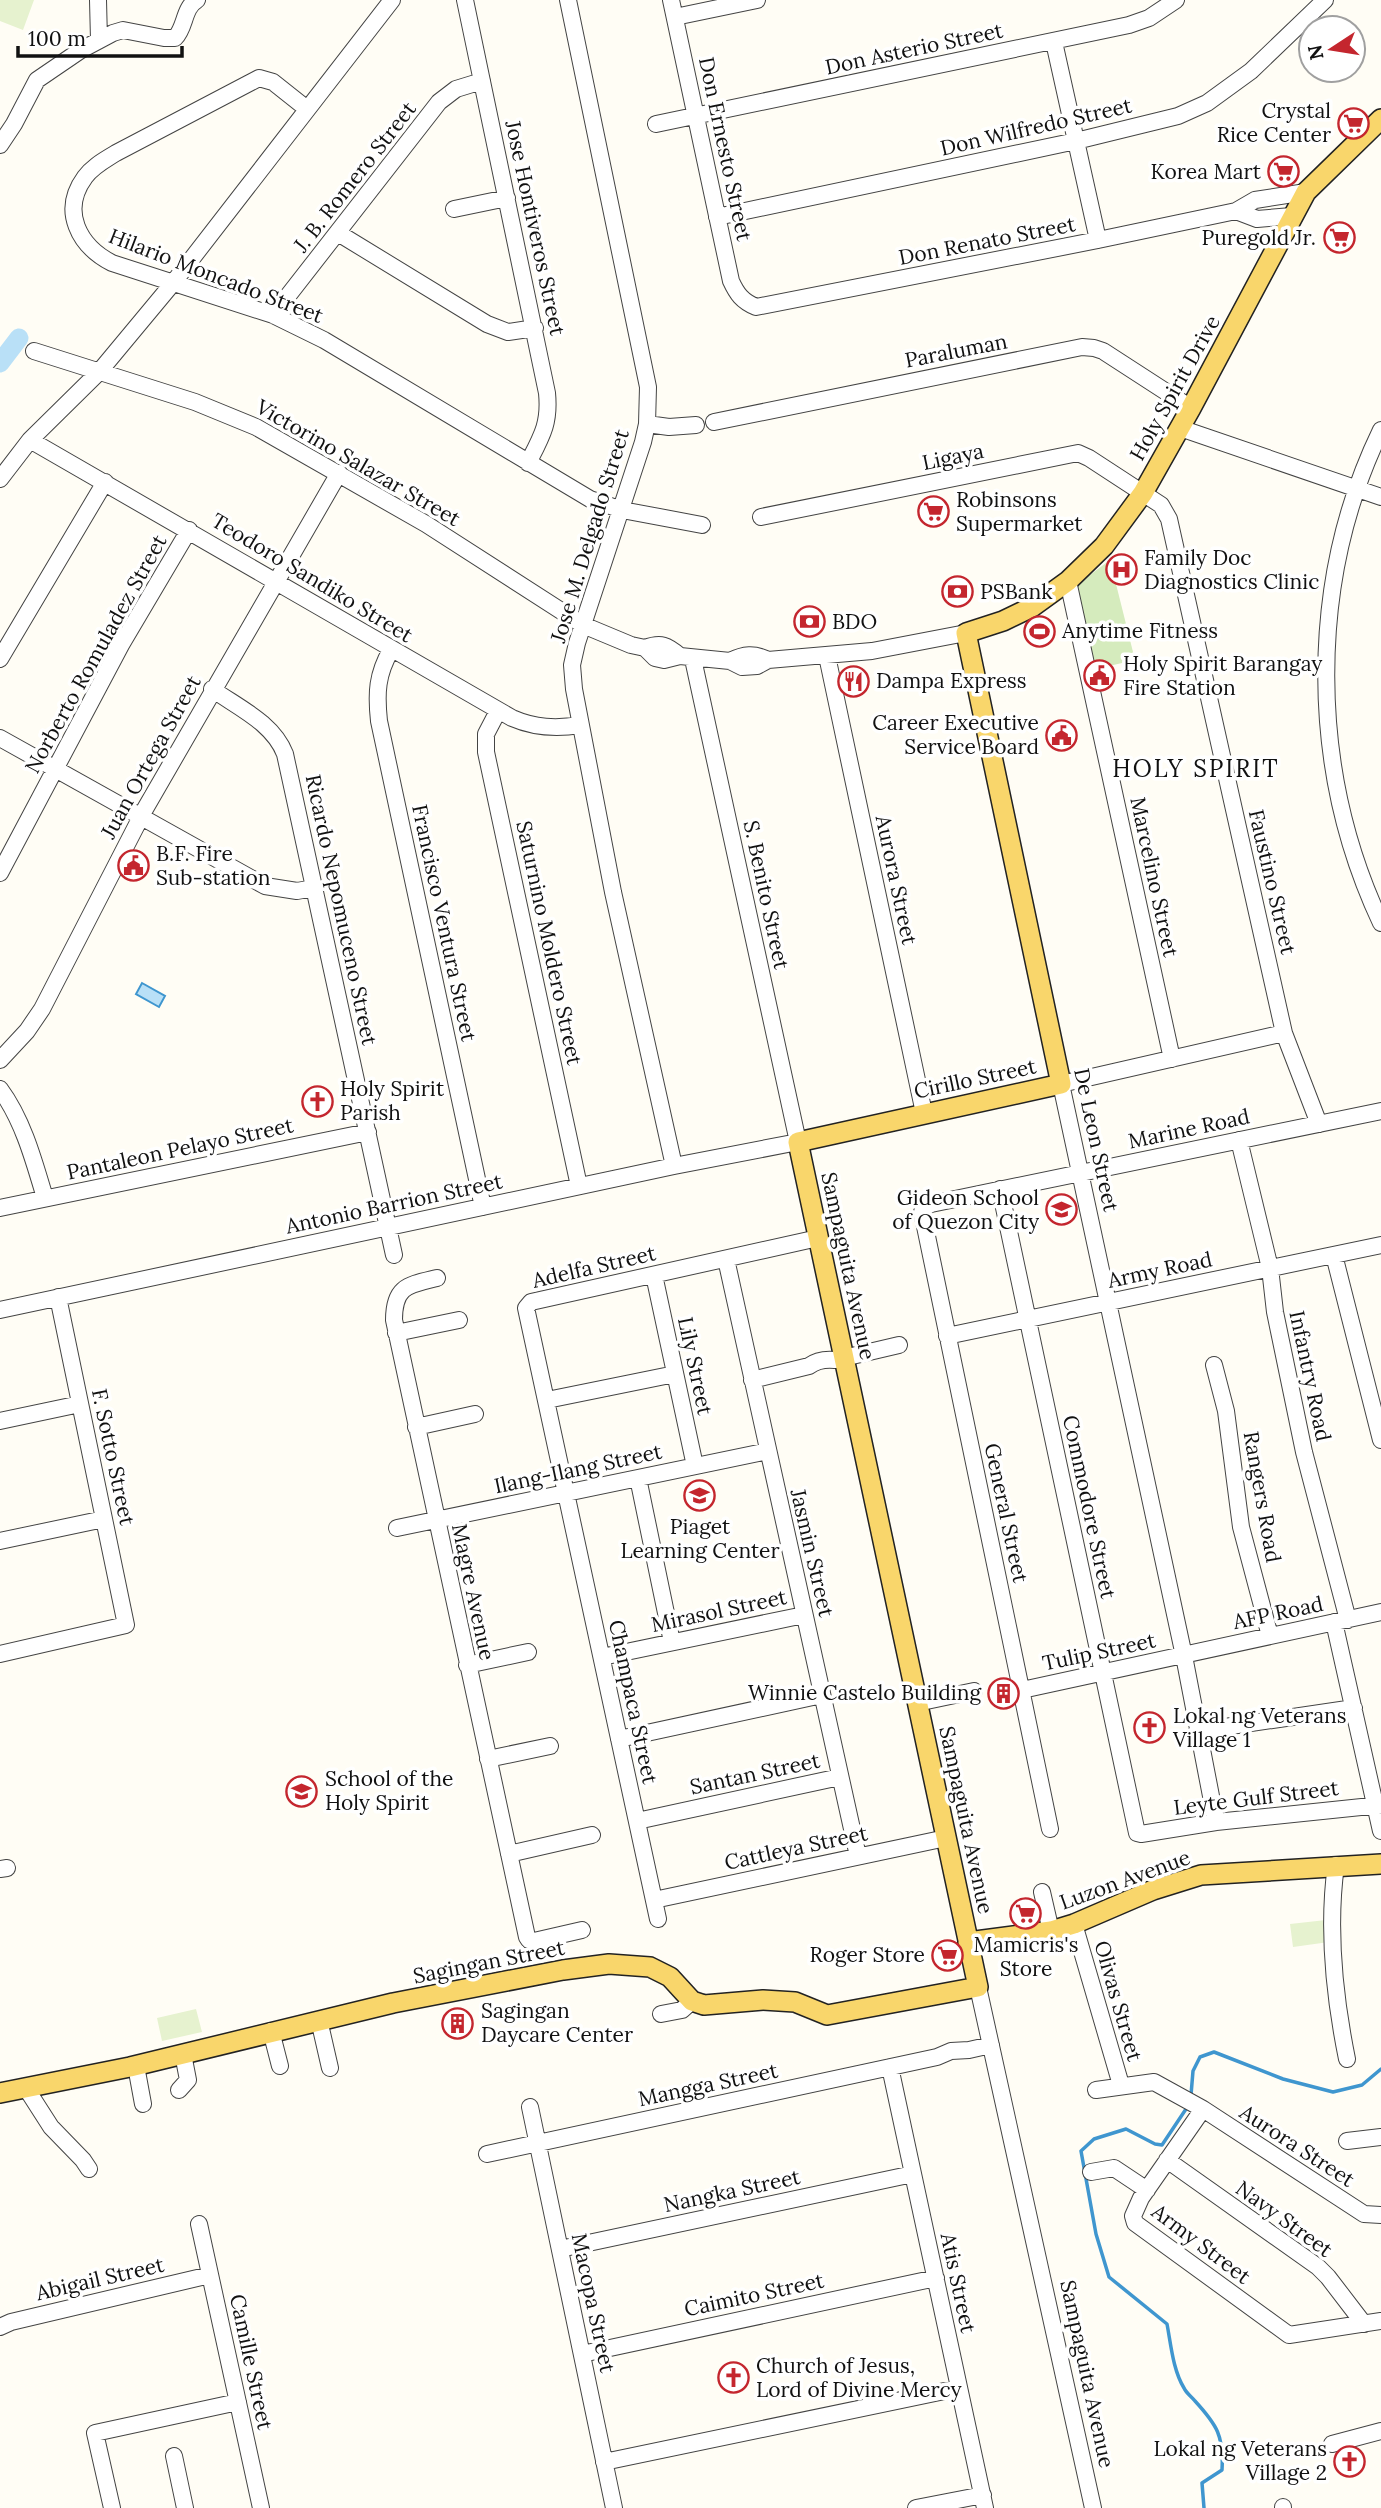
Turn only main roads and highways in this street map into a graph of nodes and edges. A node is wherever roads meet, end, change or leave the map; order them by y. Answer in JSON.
{"nodes":[{"id":1,"x":1381,"y":119,"type":"edge"},
{"id":2,"x":966,"y":633,"type":"joint"},
{"id":3,"x":1061,"y":1084,"type":"joint"},
{"id":4,"x":798,"y":1142,"type":"joint"},
{"id":5,"x":1381,"y":1864,"type":"edge"},
{"id":6,"x":968,"y":1942,"type":"junction"},
{"id":7,"x":692,"y":2001,"type":"joint"},
{"id":8,"x":0,"y":2093,"type":"edge"}],
"edges":[{"from":1,"to":2,"type":"main road","name":"Holy Spirit Drive"},
{"from":2,"to":3,"type":"main road","name":"De Leon Street"},
{"from":3,"to":4,"type":"main road","name":"Cirillo Street"},
{"from":4,"to":6,"type":"main road","name":"Sampaguita Avenue"},
{"from":5,"to":6,"type":"main road","name":"Luzon Avenue"},
{"from":6,"to":7,"type":"main road","name":"Sampaguita Avenue"},
{"from":7,"to":8,"type":"main road","name":"Sagingan Street"}]}
